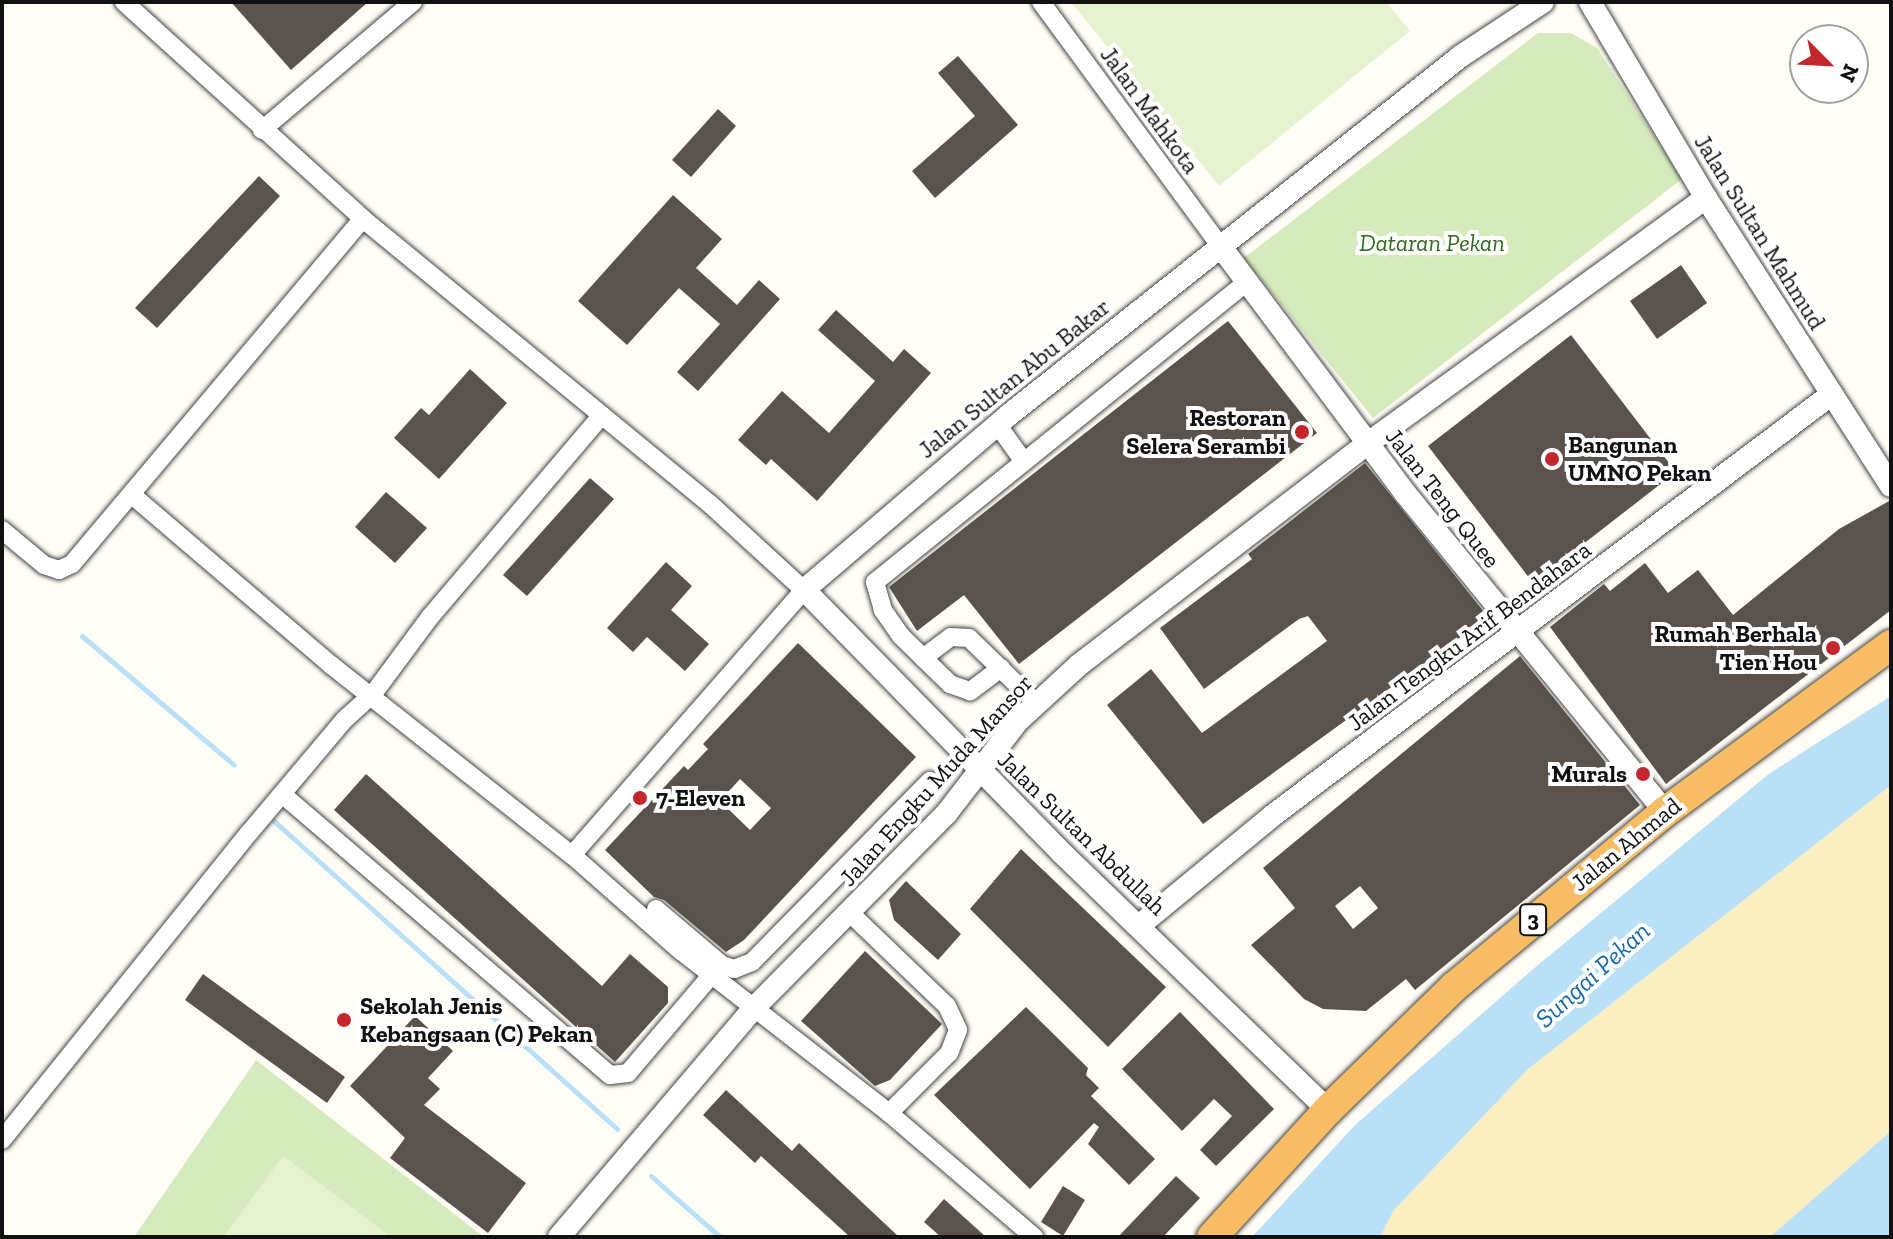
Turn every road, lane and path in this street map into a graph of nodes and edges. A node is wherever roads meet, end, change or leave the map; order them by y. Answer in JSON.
{"nodes":[{"id":1,"x":124,"y":2,"type":"edge"},
{"id":2,"x":413,"y":2,"type":"edge"},
{"id":3,"x":1041,"y":2,"type":"edge"},
{"id":4,"x":1543,"y":2,"type":"edge"},
{"id":5,"x":1590,"y":2,"type":"edge"},
{"id":6,"x":262,"y":130,"type":"junction"},
{"id":7,"x":1706,"y":198,"type":"junction"},
{"id":8,"x":363,"y":219,"type":"junction"},
{"id":9,"x":1221,"y":247,"type":"junction"},
{"id":10,"x":1244,"y":284,"type":"junction"},
{"id":11,"x":1832,"y":394,"type":"junction"},
{"id":12,"x":602,"y":415,"type":"junction"},
{"id":13,"x":997,"y":424,"type":"junction"},
{"id":14,"x":1367,"y":444,"type":"junction"},
{"id":15,"x":1022,"y":459,"type":"junction"},
{"id":16,"x":1891,"y":486,"type":"edge"},
{"id":17,"x":132,"y":495,"type":"junction"},
{"id":18,"x":2,"y":530,"type":"edge"},
{"id":19,"x":804,"y":590,"type":"junction"},
{"id":20,"x":1518,"y":632,"type":"junction"},
{"id":21,"x":1891,"y":645,"type":"edge"},
{"id":22,"x":923,"y":658,"type":"junction"},
{"id":23,"x":1001,"y":668,"type":"junction"},
{"id":24,"x":373,"y":694,"type":"junction"},
{"id":25,"x":1037,"y":704,"type":"junction"},
{"id":26,"x":979,"y":770,"type":"junction"},
{"id":27,"x":930,"y":781,"type":"dead end"},
{"id":28,"x":282,"y":794,"type":"junction"},
{"id":29,"x":1665,"y":812,"type":"junction"},
{"id":30,"x":893,"y":822,"type":"junction"},
{"id":31,"x":917,"y":845,"type":"junction"},
{"id":32,"x":572,"y":855,"type":"junction"},
{"id":33,"x":656,"y":909,"type":"dead end"},
{"id":34,"x":850,"y":913,"type":"junction"},
{"id":35,"x":1140,"y":925,"type":"junction"},
{"id":36,"x":780,"y":935,"type":"junction"},
{"id":37,"x":804,"y":957,"type":"junction"},
{"id":38,"x":713,"y":973,"type":"junction"},
{"id":39,"x":755,"y":1007,"type":"junction"},
{"id":40,"x":1328,"y":1110,"type":"junction"},
{"id":41,"x":889,"y":1113,"type":"junction"},
{"id":42,"x":2,"y":1140,"type":"edge"},
{"id":43,"x":559,"y":1237,"type":"edge"},
{"id":44,"x":1034,"y":1237,"type":"edge"},
{"id":45,"x":1212,"y":1237,"type":"edge"}],
"edges":[{"from":1,"to":6,"type":"street"},
{"from":2,"to":6,"type":"street"},
{"from":3,"to":9,"type":"street","name":"Jalan Mahkota"},
{"from":4,"to":9,"type":"street","name":"Jalan Sultan Abu Bakar"},
{"from":5,"to":7,"type":"street","name":"Jalan Sultan Mahmud"},
{"from":6,"to":8,"type":"street"},
{"from":7,"to":11,"type":"street","name":"Jalan Sultan Mahmud"},
{"from":7,"to":14,"type":"street","name":"Jalan Engku Muda Mansor"},
{"from":8,"to":12,"type":"street"},
{"from":8,"to":17,"type":"street"},
{"from":9,"to":10,"type":"street","name":"Jalan Teng Quee"},
{"from":9,"to":13,"type":"street","name":"Jalan Sultan Abu Bakar"},
{"from":10,"to":14,"type":"street","name":"Jalan Teng Quee"},
{"from":10,"to":15,"type":"street"},
{"from":11,"to":16,"type":"street","name":"Jalan Sultan Mahmud"},
{"from":11,"to":20,"type":"street","name":"Jalan Tengku Arif Bendahara"},
{"from":12,"to":19,"type":"street"},
{"from":12,"to":24,"type":"street"},
{"from":13,"to":15,"type":"street"},
{"from":13,"to":19,"type":"street","name":"Jalan Sultan Abu Bakar"},
{"from":14,"to":20,"type":"street","name":"Jalan Teng Quee"},
{"from":14,"to":25,"type":"street","name":"Jalan Engku Muda Mansor"},
{"from":15,"to":22,"type":"street"},
{"from":17,"to":18,"type":"street"},
{"from":17,"to":24,"type":"street"},
{"from":19,"to":26,"type":"street","name":"Jalan Sultan Abdullah"},
{"from":19,"to":32,"type":"street","name":"Jalan Sultan Abu Bakar"},
{"from":20,"to":29,"type":"street","name":"Jalan Teng Quee"},
{"from":20,"to":35,"type":"street","name":"Jalan Tengku Arif Bendahara"},
{"from":21,"to":29,"type":"highway","name":"Jalan Ahmad","number":"3"},
{"from":22,"to":23,"type":"street"},
{"from":22,"to":23,"type":"street"},
{"from":23,"to":25,"type":"street"},
{"from":24,"to":28,"type":"street"},
{"from":24,"to":32,"type":"street"},
{"from":25,"to":26,"type":"street","name":"Jalan Engku Muda Mansor"},
{"from":26,"to":31,"type":"street","name":"Jalan Engku Muda Mansor"},
{"from":26,"to":35,"type":"street","name":"Jalan Sultan Abdullah"},
{"from":27,"to":30,"type":"street"},
{"from":28,"to":38,"type":"street"},
{"from":28,"to":42,"type":"street"},
{"from":29,"to":40,"type":"highway","name":"Jalan Ahmad","number":"3"},
{"from":30,"to":31,"type":"street"},
{"from":30,"to":36,"type":"street"},
{"from":31,"to":34,"type":"street","name":"Jalan Engku Muda Mansor"},
{"from":32,"to":38,"type":"street"},
{"from":33,"to":36,"type":"street"},
{"from":34,"to":37,"type":"street","name":"Jalan Engku Muda Mansor"},
{"from":34,"to":41,"type":"street"},
{"from":35,"to":40,"type":"street","name":"Jalan Sultan Abdullah"},
{"from":36,"to":37,"type":"street"},
{"from":37,"to":39,"type":"street","name":"Jalan Engku Muda Mansor"},
{"from":38,"to":39,"type":"street"},
{"from":39,"to":41,"type":"street"},
{"from":39,"to":43,"type":"street","name":"Jalan Engku Muda Mansor"},
{"from":40,"to":45,"type":"highway","name":"Jalan Ahmad","number":"3"},
{"from":41,"to":44,"type":"street"}]}
